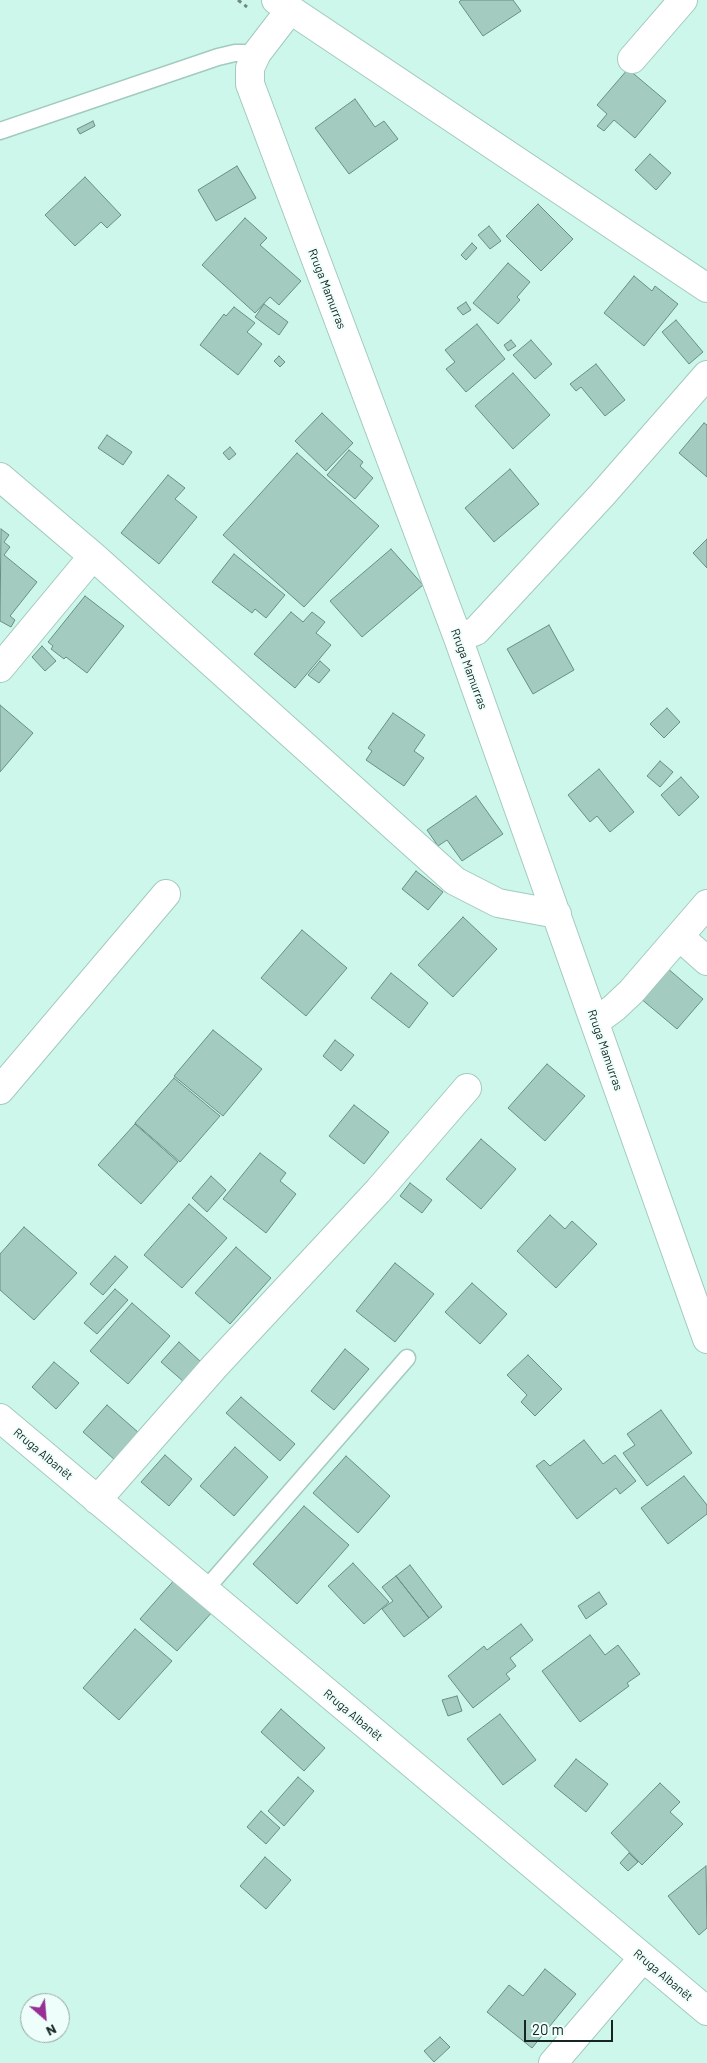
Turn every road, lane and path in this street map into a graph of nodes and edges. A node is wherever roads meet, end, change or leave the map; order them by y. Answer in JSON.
{"nodes":[{"id":1,"x":683,"y":0,"type":"edge"},
{"id":2,"x":283,"y":5,"type":"edge"},
{"id":3,"x":257,"y":53,"type":"junction"},
{"id":4,"x":632,"y":59,"type":"dead end"},
{"id":5,"x":0,"y":131,"type":"edge"},
{"id":6,"x":707,"y":288,"type":"edge"},
{"id":7,"x":707,"y":375,"type":"edge"},
{"id":8,"x":0,"y":476,"type":"edge"},
{"id":9,"x":93,"y":556,"type":"junction"},
{"id":10,"x":458,"y":638,"type":"junction"},
{"id":11,"x":0,"y":668,"type":"edge"},
{"id":12,"x":166,"y":894,"type":"dead end"},
{"id":13,"x":707,"y":904,"type":"edge"},
{"id":14,"x":557,"y":914,"type":"junction"},
{"id":15,"x":680,"y":937,"type":"junction"},
{"id":16,"x":707,"y":961,"type":"edge"},
{"id":17,"x":595,"y":1022,"type":"junction"},
{"id":18,"x":466,"y":1088,"type":"dead end"},
{"id":19,"x":0,"y":1090,"type":"edge"},
{"id":20,"x":707,"y":1339,"type":"edge"},
{"id":21,"x":407,"y":1358,"type":"dead end"},
{"id":22,"x":0,"y":1418,"type":"edge"},
{"id":23,"x":97,"y":1500,"type":"junction"},
{"id":24,"x":205,"y":1590,"type":"junction"},
{"id":25,"x":643,"y":1958,"type":"junction"},
{"id":26,"x":707,"y":2012,"type":"edge"},
{"id":27,"x":553,"y":2063,"type":"edge"}],
"edges":[{"from":1,"to":4,"type":"street"},
{"from":2,"to":3,"type":"street","name":"Rruga Mamurras"},
{"from":2,"to":6,"type":"street"},
{"from":3,"to":5,"type":"lane"},
{"from":3,"to":10,"type":"street","name":"Rruga Mamurras"},
{"from":7,"to":10,"type":"street"},
{"from":8,"to":9,"type":"street"},
{"from":9,"to":11,"type":"street"},
{"from":9,"to":14,"type":"street"},
{"from":10,"to":14,"type":"street","name":"Rruga Mamurras"},
{"from":12,"to":19,"type":"street"},
{"from":13,"to":15,"type":"street"},
{"from":14,"to":17,"type":"street","name":"Rruga Mamurras"},
{"from":15,"to":16,"type":"street"},
{"from":15,"to":17,"type":"street"},
{"from":17,"to":20,"type":"street","name":"Rruga Mamurras"},
{"from":18,"to":23,"type":"street"},
{"from":21,"to":24,"type":"lane"},
{"from":22,"to":23,"type":"street","name":"Rruga Albanët"},
{"from":23,"to":24,"type":"street","name":"Rruga Albanët"},
{"from":24,"to":25,"type":"street","name":"Rruga Albanët"},
{"from":25,"to":26,"type":"street","name":"Rruga Albanët"},
{"from":25,"to":27,"type":"street"}]}
